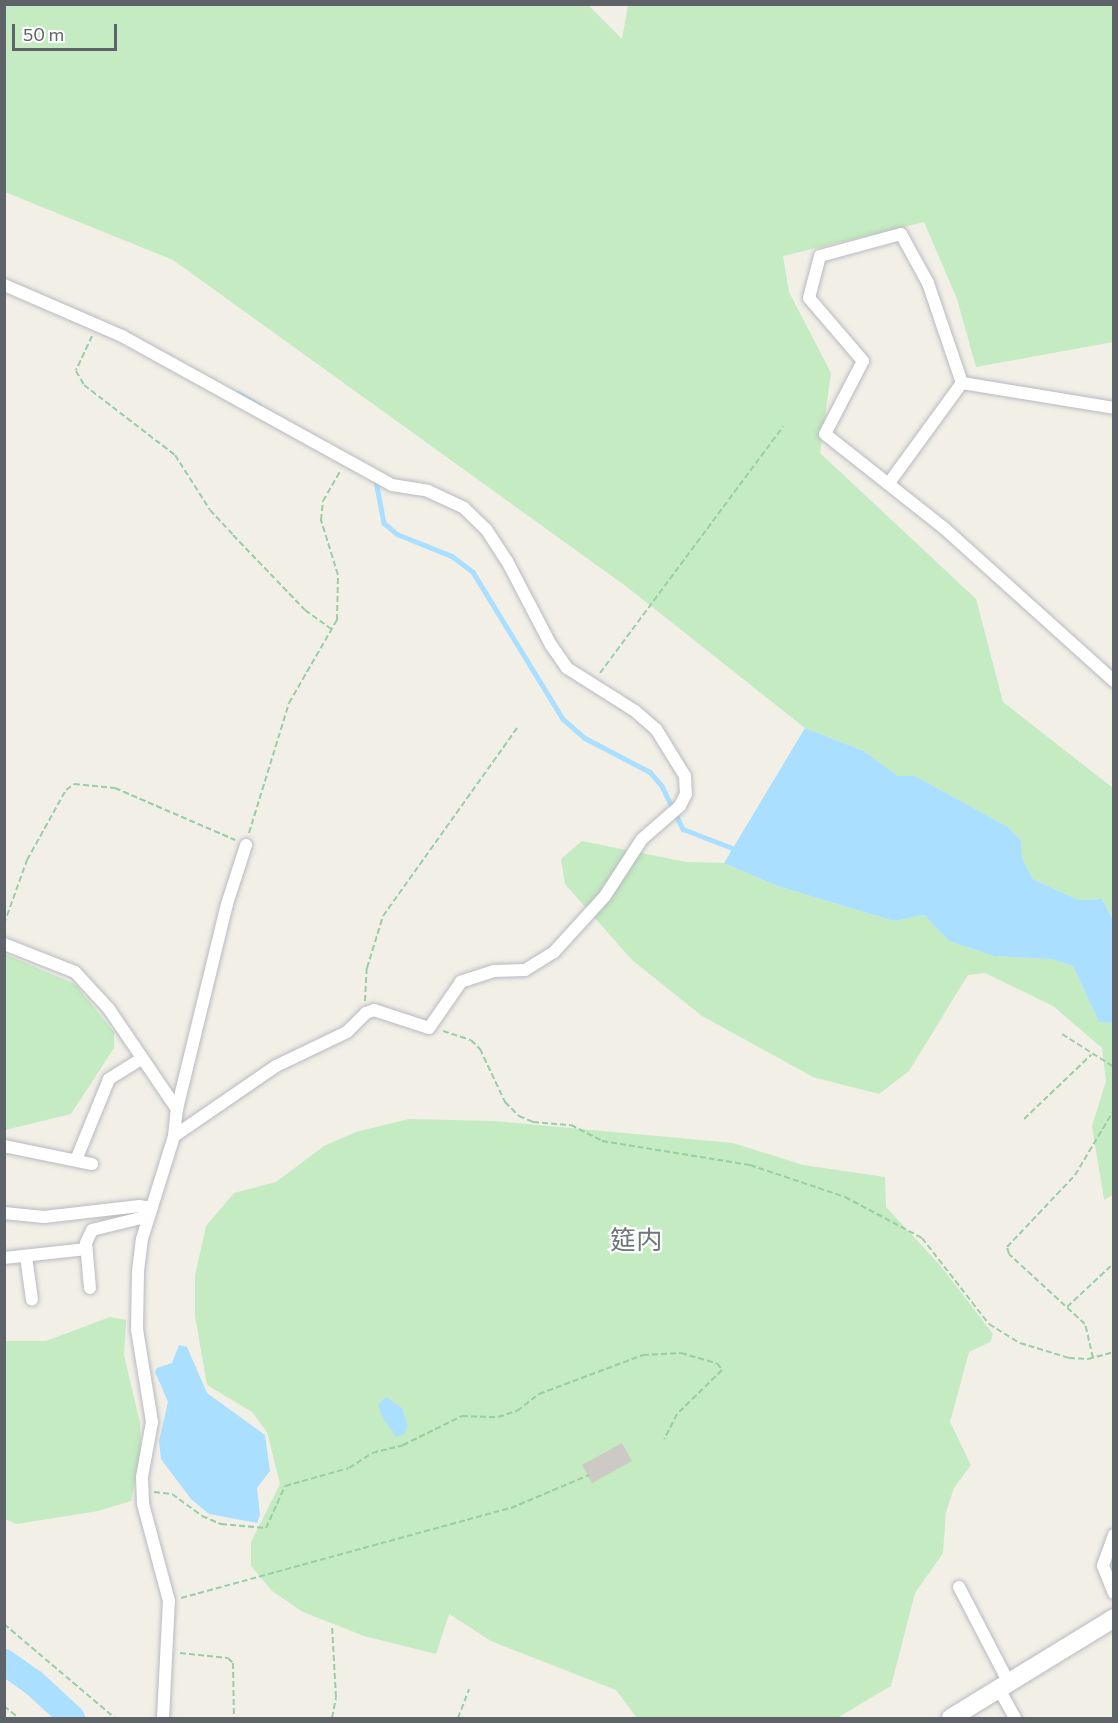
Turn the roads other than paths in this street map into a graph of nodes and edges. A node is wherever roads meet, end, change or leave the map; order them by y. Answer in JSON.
{"nodes":[{"id":1,"x":4,"y":285,"type":"edge"},
{"id":2,"x":962,"y":383,"type":"junction"},
{"id":3,"x":1113,"y":408,"type":"edge"},
{"id":4,"x":889,"y":483,"type":"junction"},
{"id":5,"x":1113,"y":681,"type":"edge"},
{"id":6,"x":246,"y":845,"type":"road end"},
{"id":7,"x":4,"y":944,"type":"edge"},
{"id":8,"x":142,"y":1058,"type":"junction"},
{"id":9,"x":177,"y":1109,"type":"junction"},
{"id":10,"x":174,"y":1136,"type":"junction"},
{"id":11,"x":4,"y":1146,"type":"edge"},
{"id":12,"x":76,"y":1161,"type":"junction"},
{"id":13,"x":92,"y":1164,"type":"dead end"},
{"id":14,"x":151,"y":1212,"type":"junction"},
{"id":15,"x":4,"y":1213,"type":"edge"},
{"id":16,"x":87,"y":1249,"type":"junction"},
{"id":17,"x":26,"y":1256,"type":"junction"},
{"id":18,"x":4,"y":1258,"type":"edge"},
{"id":19,"x":90,"y":1288,"type":"dead end"},
{"id":20,"x":32,"y":1300,"type":"dead end"},
{"id":21,"x":1113,"y":1535,"type":"edge"},
{"id":22,"x":959,"y":1587,"type":"dead end"},
{"id":23,"x":1113,"y":1593,"type":"edge"},
{"id":24,"x":1113,"y":1618,"type":"edge"},
{"id":25,"x":1004,"y":1686,"type":"junction"},
{"id":26,"x":163,"y":1719,"type":"edge"},
{"id":27,"x":951,"y":1719,"type":"edge"},
{"id":28,"x":1016,"y":1719,"type":"edge"}],
"edges":[{"from":1,"to":10,"type":"street"},
{"from":2,"to":3,"type":"street"},
{"from":2,"to":4,"type":"street"},
{"from":2,"to":4,"type":"street"},
{"from":4,"to":5,"type":"street"},
{"from":6,"to":9,"type":"street"},
{"from":7,"to":8,"type":"street"},
{"from":8,"to":9,"type":"street"},
{"from":8,"to":12,"type":"street"},
{"from":9,"to":10,"type":"street"},
{"from":10,"to":14,"type":"street"},
{"from":11,"to":12,"type":"street"},
{"from":12,"to":13,"type":"street"},
{"from":14,"to":15,"type":"street"},
{"from":14,"to":16,"type":"street"},
{"from":14,"to":26,"type":"street"},
{"from":16,"to":17,"type":"street"},
{"from":16,"to":19,"type":"street"},
{"from":17,"to":18,"type":"street"},
{"from":17,"to":20,"type":"street"},
{"from":21,"to":23,"type":"street"},
{"from":22,"to":25,"type":"street"},
{"from":24,"to":25,"type":"main road"},
{"from":25,"to":27,"type":"main road"},
{"from":25,"to":28,"type":"street"}]}
